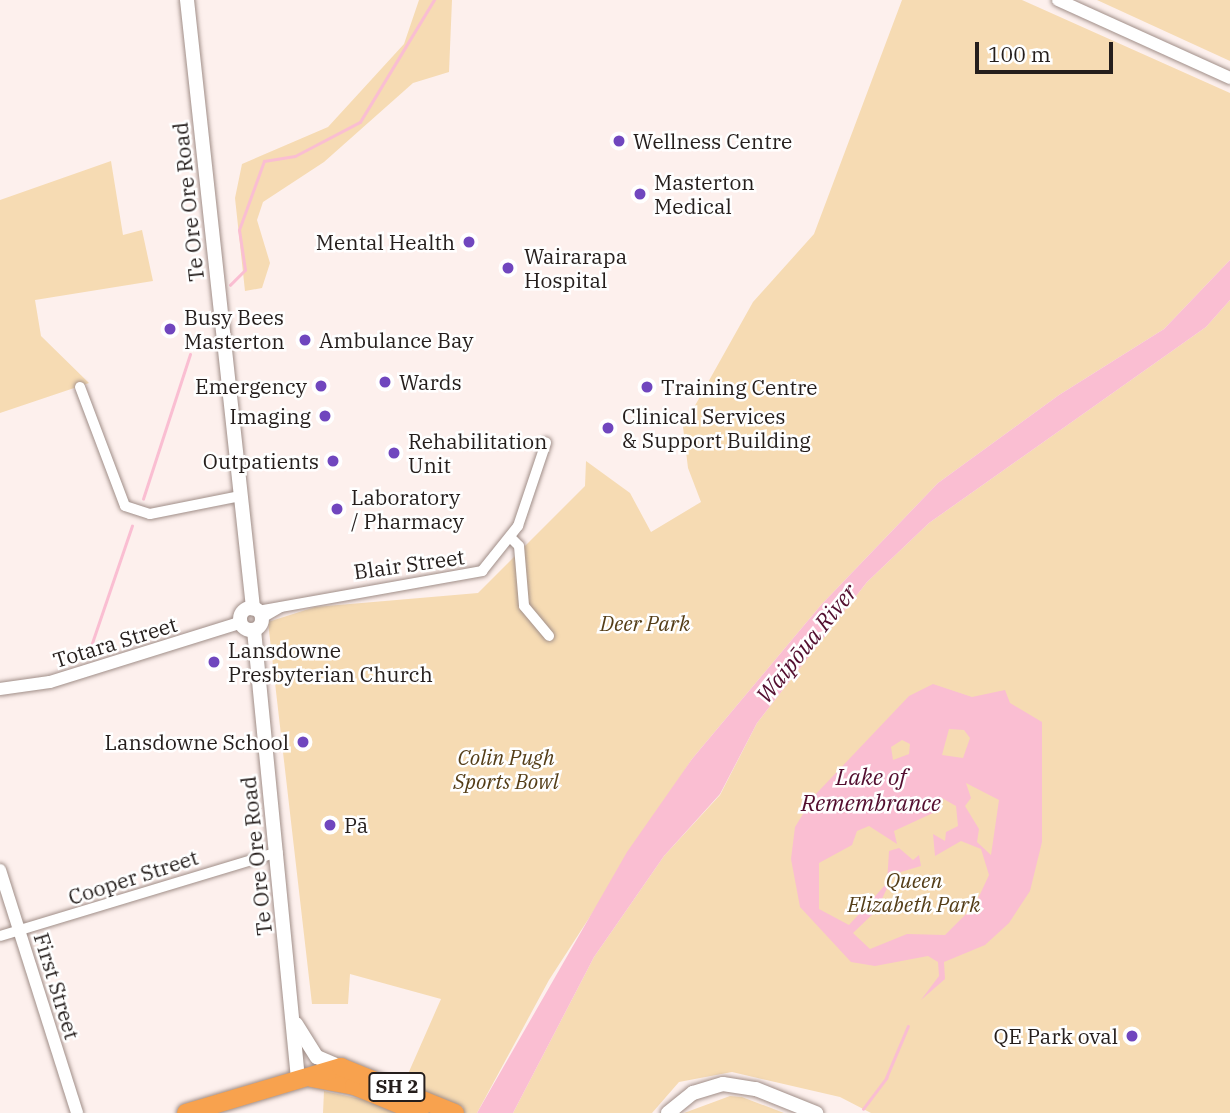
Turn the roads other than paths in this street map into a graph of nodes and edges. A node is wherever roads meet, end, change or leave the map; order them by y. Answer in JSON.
{"nodes":[{"id":1,"x":187,"y":0,"type":"edge"},
{"id":2,"x":1058,"y":0,"type":"edge"},
{"id":3,"x":1230,"y":78,"type":"edge"},
{"id":4,"x":80,"y":387,"type":"dead end"},
{"id":5,"x":546,"y":443,"type":"dead end"},
{"id":6,"x":240,"y":496,"type":"junction"},
{"id":7,"x":511,"y":538,"type":"junction"},
{"id":8,"x":257,"y":617,"type":"junction"},
{"id":9,"x":240,"y":623,"type":"joint"},
{"id":10,"x":549,"y":636,"type":"dead end"},
{"id":11,"x":0,"y":688,"type":"edge"},
{"id":12,"x":278,"y":852,"type":"junction"},
{"id":13,"x":0,"y":870,"type":"edge"},
{"id":14,"x":20,"y":932,"type":"junction"},
{"id":15,"x":0,"y":936,"type":"edge"},
{"id":16,"x":293,"y":1017,"type":"junction"},
{"id":17,"x":341,"y":1067,"type":"junction"},
{"id":18,"x":298,"y":1079,"type":"junction"},
{"id":19,"x":454,"y":1112,"type":"edge"},
{"id":20,"x":77,"y":1113,"type":"edge"},
{"id":21,"x":186,"y":1113,"type":"edge"},
{"id":22,"x":420,"y":1113,"type":"edge"},
{"id":23,"x":668,"y":1113,"type":"edge"},
{"id":24,"x":816,"y":1113,"type":"edge"}],
"edges":[{"from":1,"to":6,"type":"main road","name":"Te Ore Ore Road"},
{"from":2,"to":3,"type":"street"},
{"from":4,"to":6,"type":"street"},
{"from":5,"to":7,"type":"street","name":"Blair Street"},
{"from":6,"to":8,"type":"main road","name":"Te Ore Ore Road"},
{"from":7,"to":8,"type":"street","name":"Blair Street"},
{"from":7,"to":10,"type":"street"},
{"from":8,"to":9,"type":"main road"},
{"from":8,"to":12,"type":"main road","name":"Te Ore Ore Road"},
{"from":9,"to":11,"type":"street","name":"Totara Street"},
{"from":12,"to":14,"type":"street","name":"Cooper Street"},
{"from":12,"to":16,"type":"main road","name":"Te Ore Ore Road"},
{"from":13,"to":14,"type":"street","name":"First Street"},
{"from":14,"to":15,"type":"street","name":"Cooper Street"},
{"from":14,"to":20,"type":"street","name":"First Street"},
{"from":16,"to":17,"type":"main road"},
{"from":16,"to":18,"type":"main road","name":"Te Ore Ore Road"},
{"from":17,"to":18,"type":"highway","number":"SH 2"},
{"from":17,"to":19,"type":"highway","number":"SH 2"},
{"from":18,"to":21,"type":"highway","number":"SH 2"},
{"from":18,"to":22,"type":"highway","number":"SH 2"},
{"from":23,"to":24,"type":"main road"}]}
